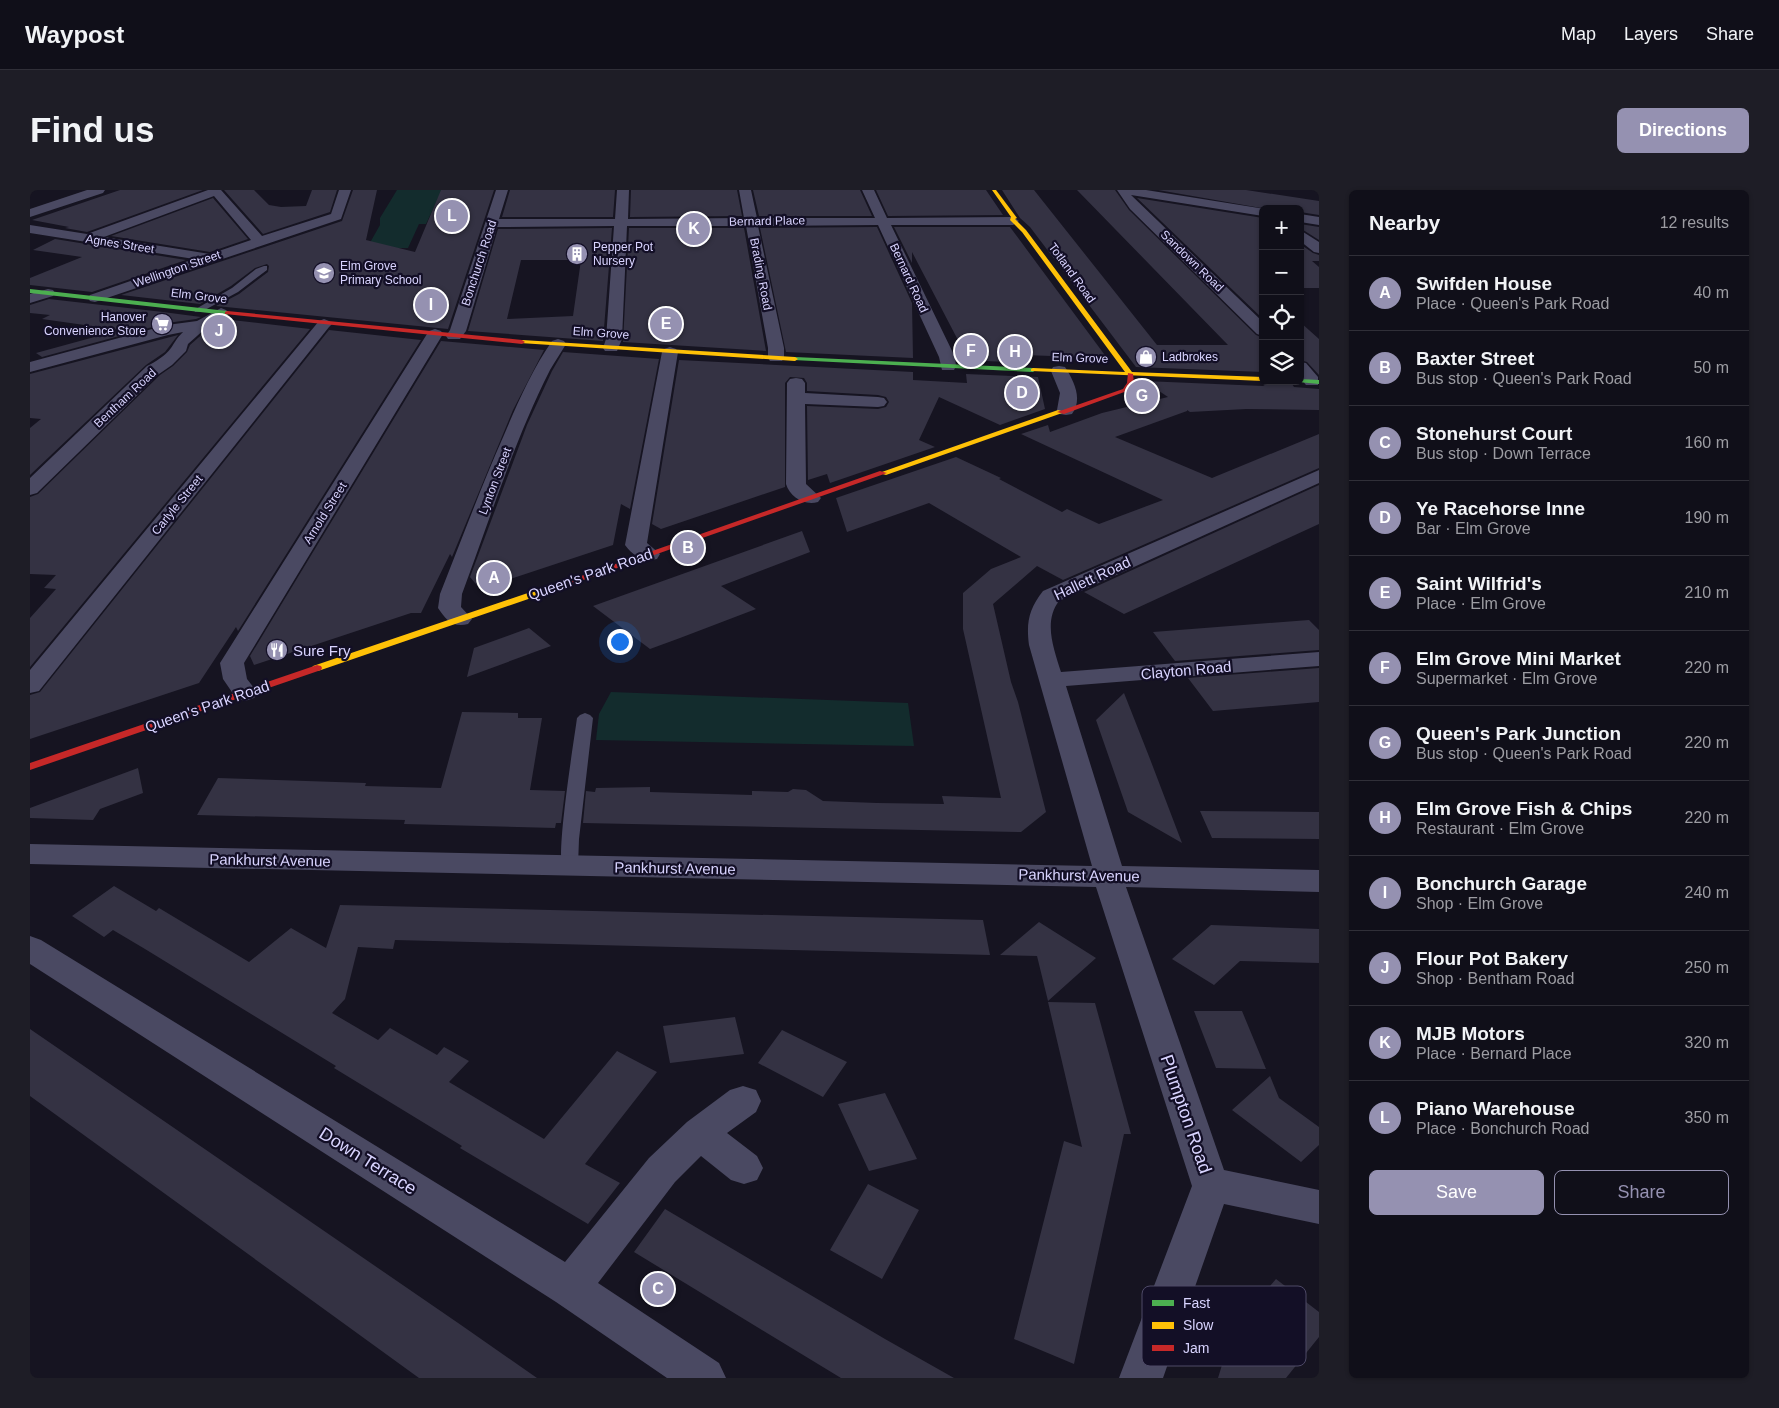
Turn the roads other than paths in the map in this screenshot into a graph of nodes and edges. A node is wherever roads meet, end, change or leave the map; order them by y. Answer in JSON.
{"nodes":[{"id":1,"x":99,"y":190,"type":"edge"},
{"id":2,"x":216,"y":190,"type":"edge"},
{"id":3,"x":345,"y":190,"type":"edge"},
{"id":4,"x":502,"y":190,"type":"edge"},
{"id":5,"x":623,"y":190,"type":"edge"},
{"id":6,"x":745,"y":190,"type":"edge"},
{"id":7,"x":868,"y":190,"type":"edge"},
{"id":8,"x":994,"y":190,"type":"edge"},
{"id":9,"x":1125,"y":190,"type":"edge"},
{"id":10,"x":1259,"y":211,"type":"edge"},
{"id":11,"x":30,"y":213,"type":"edge"},
{"id":12,"x":1304,"y":219,"type":"edge"},
{"id":13,"x":1013,"y":220,"type":"junction"},
{"id":14,"x":882,"y":221,"type":"junction"},
{"id":15,"x":1319,"y":221,"type":"edge"},
{"id":16,"x":622,"y":222,"type":"junction"},
{"id":17,"x":751,"y":222,"type":"junction"},
{"id":18,"x":492,"y":223,"type":"junction"},
{"id":19,"x":30,"y":230,"type":"edge"},
{"id":20,"x":1304,"y":237,"type":"edge"},
{"id":21,"x":87,"y":238,"type":"junction"},
{"id":22,"x":259,"y":241,"type":"junction"},
{"id":23,"x":1318,"y":247,"type":"edge"},
{"id":24,"x":211,"y":257,"type":"junction"},
{"id":25,"x":264,"y":268,"type":"dead end"},
{"id":26,"x":30,"y":291,"type":"edge"},
{"id":27,"x":48,"y":293,"type":"junction"},
{"id":28,"x":95,"y":298,"type":"junction"},
{"id":29,"x":30,"y":299,"type":"edge"},
{"id":30,"x":221,"y":313,"type":"joint"},
{"id":31,"x":200,"y":318,"type":"junction"},
{"id":32,"x":324,"y":324,"type":"junction"},
{"id":33,"x":1259,"y":327,"type":"edge"},
{"id":34,"x":444,"y":335,"type":"junction"},
{"id":35,"x":558,"y":344,"type":"junction"},
{"id":36,"x":611,"y":348,"type":"junction"},
{"id":37,"x":670,"y":352,"type":"junction"},
{"id":38,"x":776,"y":358,"type":"junction"},
{"id":39,"x":948,"y":366,"type":"junction"},
{"id":40,"x":30,"y":367,"type":"edge"},
{"id":41,"x":1058,"y":371,"type":"junction"},
{"id":42,"x":1130,"y":374,"type":"junction"},
{"id":43,"x":1259,"y":379,"type":"edge"},
{"id":44,"x":878,"y":402,"type":"dead end"},
{"id":45,"x":1066,"y":410,"type":"junction"},
{"id":46,"x":1319,"y":476,"type":"edge"},
{"id":47,"x":30,"y":489,"type":"edge"},
{"id":48,"x":811,"y":498,"type":"junction"},
{"id":49,"x":649,"y":554,"type":"junction"},
{"id":50,"x":460,"y":619,"type":"junction"},
{"id":51,"x":1319,"y":660,"type":"edge"},
{"id":52,"x":1052,"y":680,"type":"junction"},
{"id":53,"x":30,"y":686,"type":"edge"},
{"id":54,"x":245,"y":693,"type":"junction"},
{"id":55,"x":585,"y":718,"type":"dead end"},
{"id":56,"x":30,"y":768,"type":"edge"},
{"id":57,"x":30,"y":854,"type":"edge"},
{"id":58,"x":569,"y":866,"type":"junction"},
{"id":59,"x":1110,"y":876,"type":"junction"},
{"id":60,"x":1319,"y":881,"type":"edge"},
{"id":61,"x":30,"y":948,"type":"edge"},
{"id":62,"x":743,"y":1101,"type":"dead end"},
{"id":63,"x":700,"y":1133,"type":"junction"},
{"id":64,"x":744,"y":1168,"type":"dead end"},
{"id":65,"x":1211,"y":1186,"type":"junction"},
{"id":66,"x":1319,"y":1207,"type":"edge"},
{"id":67,"x":1175,"y":1286,"type":"edge"},
{"id":68,"x":570,"y":1288,"type":"junction"},
{"id":69,"x":1145,"y":1366,"type":"edge"},
{"id":70,"x":704,"y":1378,"type":"edge"},
{"id":71,"x":1141,"y":1378,"type":"edge"}],
"edges":[{"from":1,"to":11,"type":"street"},
{"from":2,"to":21,"type":"street"},
{"from":2,"to":22,"type":"street"},
{"from":3,"to":22,"type":"street","name":"Wellington Street"},
{"from":4,"to":18,"type":"street","name":"Bonchurch Road"},
{"from":5,"to":16,"type":"street"},
{"from":6,"to":17,"type":"street","name":"Brading Road"},
{"from":7,"to":14,"type":"street","name":"Bernard Road"},
{"from":8,"to":13,"type":"street","name":"Totland Road"},
{"from":9,"to":10,"type":"street"},
{"from":9,"to":33,"type":"street","name":"Sandown Road"},
{"from":12,"to":15,"type":"street"},
{"from":13,"to":14,"type":"street","name":"Bernard Place"},
{"from":13,"to":42,"type":"street","name":"Totland Road"},
{"from":14,"to":17,"type":"street","name":"Bernard Place"},
{"from":14,"to":39,"type":"street","name":"Bernard Road"},
{"from":16,"to":17,"type":"street","name":"Bernard Place"},
{"from":16,"to":18,"type":"street","name":"Bernard Place"},
{"from":16,"to":36,"type":"street"},
{"from":17,"to":38,"type":"street","name":"Brading Road"},
{"from":18,"to":34,"type":"street","name":"Bonchurch Road"},
{"from":19,"to":21,"type":"street","name":"Agnes Street"},
{"from":20,"to":23,"type":"street"},
{"from":21,"to":24,"type":"street","name":"Agnes Street"},
{"from":22,"to":24,"type":"street","name":"Wellington Street"},
{"from":24,"to":28,"type":"street","name":"Wellington Street"},
{"from":25,"to":31,"type":"lane"},
{"from":26,"to":27,"type":"street","name":"Elm Grove"},
{"from":27,"to":28,"type":"street","name":"Elm Grove"},
{"from":27,"to":29,"type":"street"},
{"from":28,"to":31,"type":"street","name":"Elm Grove"},
{"from":30,"to":31,"type":"street","name":"Bentham Road"},
{"from":30,"to":32,"type":"street","name":"Elm Grove"},
{"from":31,"to":40,"type":"street"},
{"from":31,"to":47,"type":"street","name":"Bentham Road"},
{"from":32,"to":34,"type":"street","name":"Elm Grove"},
{"from":32,"to":53,"type":"street","name":"Carlyle Street"},
{"from":34,"to":35,"type":"street","name":"Elm Grove"},
{"from":34,"to":54,"type":"street","name":"Arnold Street"},
{"from":35,"to":36,"type":"street","name":"Elm Grove"},
{"from":35,"to":50,"type":"street","name":"Lynton Street"},
{"from":36,"to":37,"type":"street","name":"Elm Grove"},
{"from":37,"to":38,"type":"street","name":"Elm Grove"},
{"from":37,"to":49,"type":"street"},
{"from":38,"to":39,"type":"street","name":"Elm Grove"},
{"from":39,"to":41,"type":"street","name":"Elm Grove"},
{"from":41,"to":42,"type":"street","name":"Elm Grove"},
{"from":41,"to":45,"type":"street"},
{"from":42,"to":43,"type":"street","name":"Elm Grove"},
{"from":42,"to":45,"type":"street","name":"Queen's Park Road"},
{"from":44,"to":48,"type":"street"},
{"from":45,"to":48,"type":"street","name":"Queen's Park Road"},
{"from":46,"to":52,"type":"street","name":"Hallett Road"},
{"from":48,"to":49,"type":"street","name":"Queen's Park Road"},
{"from":49,"to":50,"type":"street","name":"Queen's Park Road"},
{"from":50,"to":54,"type":"street","name":"Queen's Park Road"},
{"from":51,"to":52,"type":"street","name":"Clayton Road"},
{"from":52,"to":59,"type":"street","name":"Hallett Road"},
{"from":54,"to":56,"type":"street","name":"Queen's Park Road"},
{"from":55,"to":58,"type":"lane"},
{"from":57,"to":58,"type":"street","name":"Pankhurst Avenue"},
{"from":58,"to":59,"type":"street","name":"Pankhurst Avenue"},
{"from":59,"to":60,"type":"street","name":"Pankhurst Avenue"},
{"from":59,"to":65,"type":"street","name":"Plumpton Road"},
{"from":61,"to":68,"type":"street","name":"Down Terrace"},
{"from":62,"to":63,"type":"street"},
{"from":63,"to":64,"type":"street"},
{"from":63,"to":68,"type":"street"},
{"from":65,"to":66,"type":"street"},
{"from":65,"to":67,"type":"street","name":"Plumpton Road"},
{"from":68,"to":70,"type":"street","name":"Down Terrace"},
{"from":69,"to":71,"type":"street","name":"Plumpton Road"}]}
